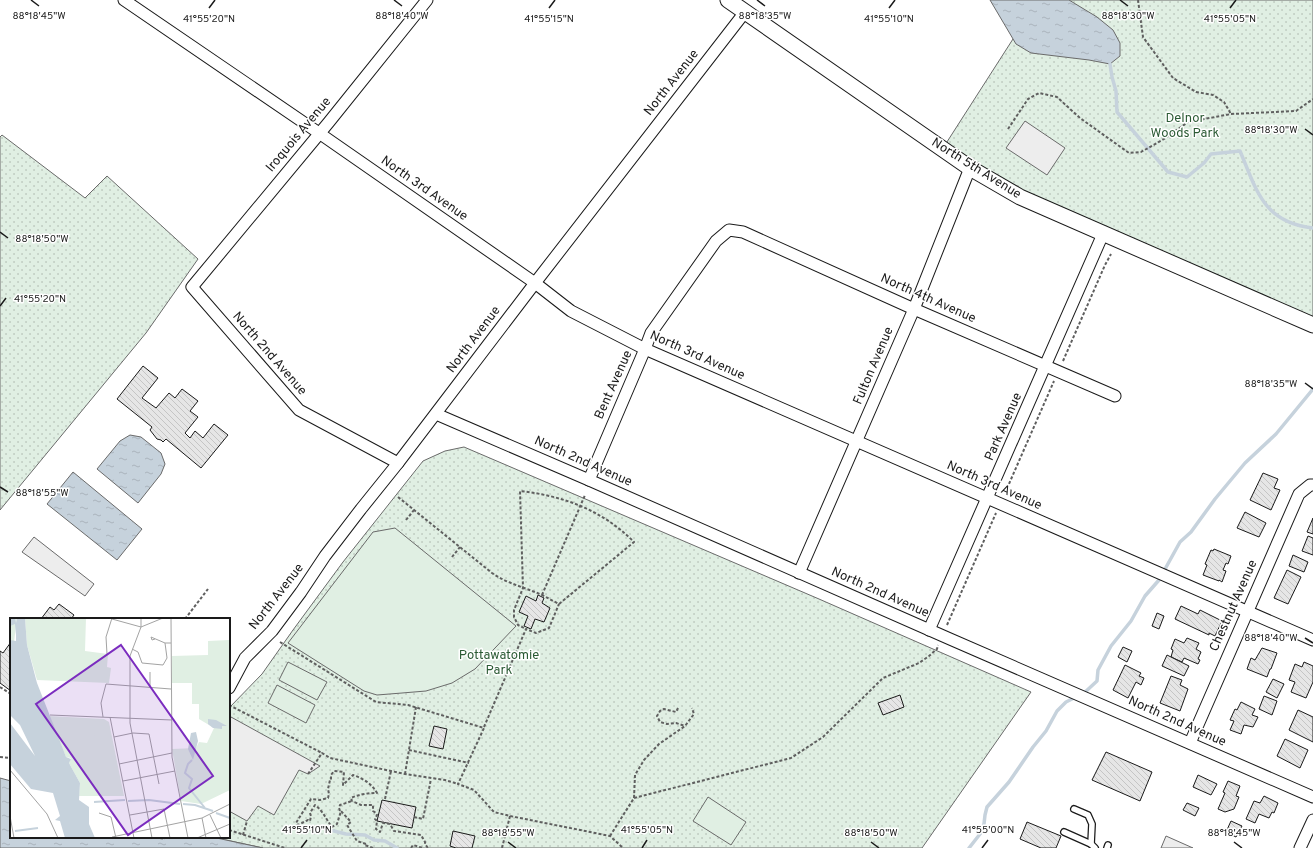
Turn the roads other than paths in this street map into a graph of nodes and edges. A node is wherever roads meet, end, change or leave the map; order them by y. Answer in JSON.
{"nodes":[{"id":1,"x":124,"y":0,"type":"edge"},
{"id":2,"x":425,"y":0,"type":"edge"},
{"id":3,"x":728,"y":0,"type":"edge"},
{"id":4,"x":745,"y":12,"type":"junction"},
{"id":5,"x":319,"y":133,"type":"junction"},
{"id":6,"x":970,"y":168,"type":"junction"},
{"id":7,"x":729,"y":230,"type":"joint"},
{"id":8,"x":1103,"y":234,"type":"junction"},
{"id":9,"x":534,"y":283,"type":"junction"},
{"id":10,"x":192,"y":287,"type":"joint"},
{"id":11,"x":914,"y":308,"type":"junction"},
{"id":12,"x":1311,"y":324,"type":"edge"},
{"id":13,"x":646,"y":349,"type":"junction"},
{"id":14,"x":1045,"y":367,"type":"junction"},
{"id":15,"x":1115,"y":396,"type":"dead end"},
{"id":16,"x":436,"y":414,"type":"junction"},
{"id":17,"x":856,"y":441,"type":"junction"},
{"id":18,"x":398,"y":463,"type":"junction"},
{"id":19,"x":588,"y":480,"type":"junction"},
{"id":20,"x":1311,"y":485,"type":"edge"},
{"id":21,"x":988,"y":498,"type":"junction"},
{"id":22,"x":798,"y":573,"type":"junction"},
{"id":23,"x":1247,"y":612,"type":"junction"},
{"id":24,"x":930,"y":630,"type":"junction"},
{"id":25,"x":1313,"y":640,"type":"edge"},
{"id":26,"x":230,"y":686,"type":"edge"},
{"id":27,"x":1190,"y":743,"type":"junction"},
{"id":28,"x":1313,"y":797,"type":"edge"},
{"id":29,"x":1074,"y":808,"type":"dead end"},
{"id":30,"x":1313,"y":820,"type":"edge"},
{"id":31,"x":1064,"y":832,"type":"dead end"},
{"id":32,"x":1093,"y":846,"type":"edge"},
{"id":33,"x":1300,"y":848,"type":"edge"}],
"edges":[{"from":1,"to":5,"type":"street","name":"North 3rd Avenue"},
{"from":2,"to":5,"type":"street","name":"Iroquois Avenue"},
{"from":3,"to":4,"type":"main road","name":"North 5th Avenue"},
{"from":4,"to":6,"type":"main road","name":"North 5th Avenue"},
{"from":4,"to":9,"type":"street","name":"North Avenue"},
{"from":5,"to":9,"type":"street","name":"North 3rd Avenue"},
{"from":5,"to":10,"type":"street","name":"Iroquois Avenue"},
{"from":6,"to":8,"type":"main road","name":"North 5th Avenue"},
{"from":6,"to":11,"type":"street","name":"Fulton Avenue"},
{"from":7,"to":11,"type":"street","name":"North 4th Avenue"},
{"from":7,"to":13,"type":"street","name":"Bent Avenue"},
{"from":8,"to":12,"type":"main road","name":"North 5th Avenue"},
{"from":8,"to":14,"type":"street","name":"Park Avenue"},
{"from":9,"to":13,"type":"street","name":"North 3rd Avenue"},
{"from":9,"to":16,"type":"street","name":"North Avenue"},
{"from":10,"to":18,"type":"street","name":"North 2nd Avenue"},
{"from":11,"to":14,"type":"street","name":"North 4th Avenue"},
{"from":11,"to":17,"type":"street","name":"Fulton Avenue"},
{"from":13,"to":17,"type":"street","name":"North 3rd Avenue"},
{"from":13,"to":19,"type":"street","name":"Bent Avenue"},
{"from":14,"to":15,"type":"street","name":"North 4th Avenue"},
{"from":14,"to":21,"type":"street","name":"Park Avenue"},
{"from":16,"to":18,"type":"street","name":"North Avenue"},
{"from":16,"to":19,"type":"street","name":"North 2nd Avenue"},
{"from":17,"to":21,"type":"street","name":"North 3rd Avenue"},
{"from":17,"to":22,"type":"street","name":"Fulton Avenue"},
{"from":18,"to":26,"type":"street","name":"North Avenue"},
{"from":19,"to":22,"type":"street","name":"North 2nd Avenue"},
{"from":20,"to":23,"type":"street","name":"Chestnut Avenue"},
{"from":21,"to":23,"type":"street","name":"North 3rd Avenue"},
{"from":21,"to":24,"type":"street","name":"Park Avenue"},
{"from":22,"to":24,"type":"street","name":"North 2nd Avenue"},
{"from":23,"to":25,"type":"street","name":"North 3rd Avenue"},
{"from":23,"to":27,"type":"street","name":"Chestnut Avenue"},
{"from":24,"to":27,"type":"street","name":"North 2nd Avenue"},
{"from":27,"to":28,"type":"street","name":"North 2nd Avenue"},
{"from":29,"to":32,"type":"lane"},
{"from":30,"to":33,"type":"street"},
{"from":31,"to":32,"type":"lane"}]}
